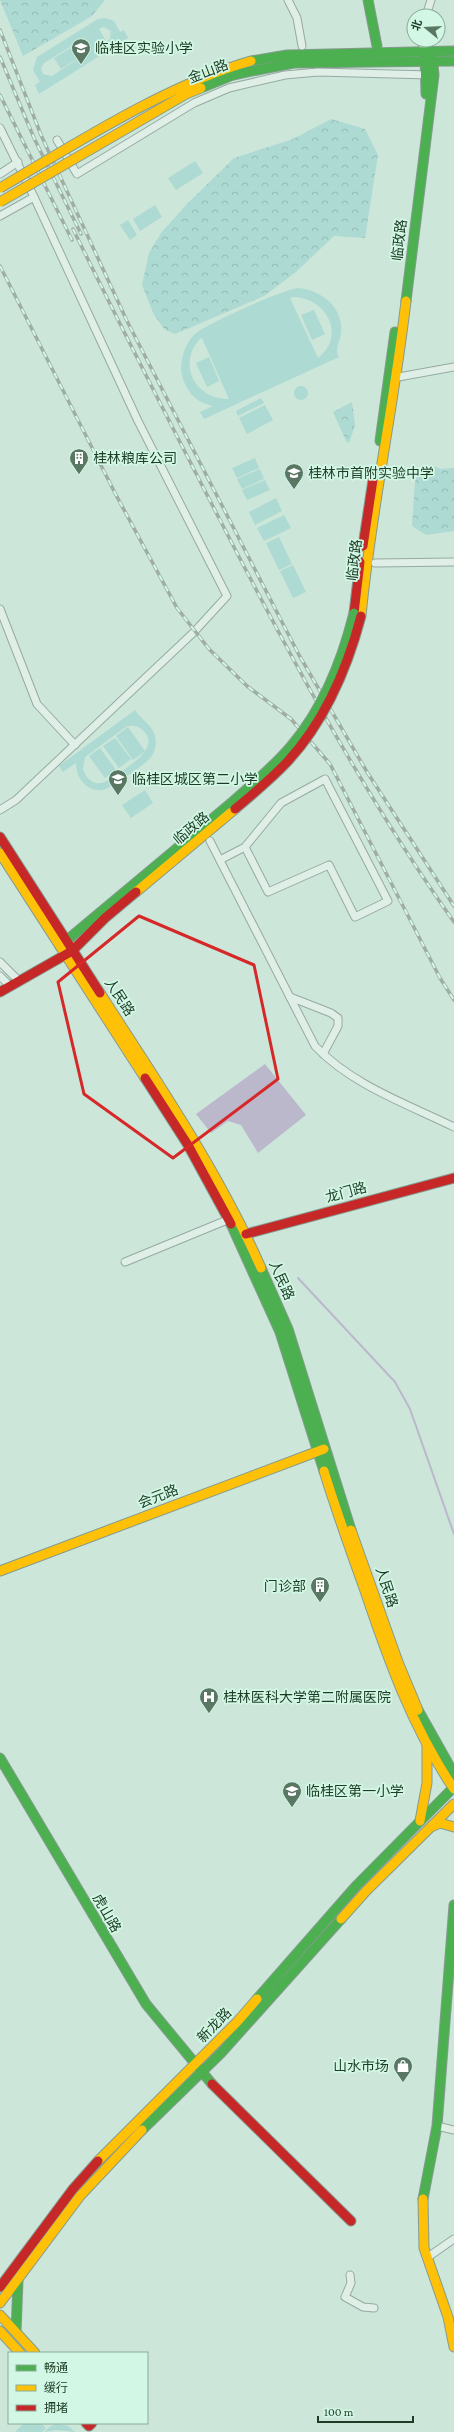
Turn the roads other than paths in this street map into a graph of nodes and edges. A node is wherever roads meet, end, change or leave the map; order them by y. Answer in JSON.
{"nodes":[{"id":1,"x":288,"y":0,"type":"edge"},
{"id":2,"x":368,"y":0,"type":"edge"},
{"id":3,"x":302,"y":46,"type":"dead end"},
{"id":4,"x":377,"y":46,"type":"dead end"},
{"id":5,"x":425,"y":48,"type":"edge"},
{"id":6,"x":454,"y":51,"type":"edge"},
{"id":7,"x":429,"y":57,"type":"junction"},
{"id":8,"x":454,"y":61,"type":"edge"},
{"id":9,"x":430,"y":75,"type":"junction"},
{"id":10,"x":0,"y":128,"type":"edge"},
{"id":11,"x":57,"y":140,"type":"dead end"},
{"id":12,"x":18,"y":162,"type":"junction"},
{"id":13,"x":0,"y":174,"type":"edge"},
{"id":14,"x":0,"y":188,"type":"edge"},
{"id":15,"x":34,"y":197,"type":"junction"},
{"id":16,"x":0,"y":202,"type":"edge"},
{"id":17,"x":0,"y":216,"type":"edge"},
{"id":18,"x":454,"y":367,"type":"edge"},
{"id":19,"x":393,"y":378,"type":"junction"},
{"id":20,"x":454,"y":562,"type":"edge"},
{"id":21,"x":375,"y":563,"type":"dead end"},
{"id":22,"x":0,"y":609,"type":"edge"},
{"id":23,"x":75,"y":745,"type":"junction"},
{"id":24,"x":233,"y":806,"type":"junction"},
{"id":25,"x":0,"y":810,"type":"edge"},
{"id":26,"x":0,"y":837,"type":"edge"},
{"id":27,"x":210,"y":841,"type":"dead end"},
{"id":28,"x":244,"y":847,"type":"junction"},
{"id":29,"x":0,"y":853,"type":"edge"},
{"id":30,"x":220,"y":860,"type":"junction"},
{"id":31,"x":62,"y":944,"type":"junction"},
{"id":32,"x":68,"y":953,"type":"junction"},
{"id":33,"x":0,"y":962,"type":"edge"},
{"id":34,"x":0,"y":976,"type":"edge"},
{"id":35,"x":19,"y":981,"type":"junction"},
{"id":36,"x":10,"y":986,"type":"junction"},
{"id":37,"x":0,"y":992,"type":"edge"},
{"id":38,"x":290,"y":997,"type":"junction"},
{"id":39,"x":323,"y":1054,"type":"junction"},
{"id":40,"x":454,"y":1127,"type":"edge"},
{"id":41,"x":454,"y":1178,"type":"edge"},
{"id":42,"x":233,"y":1217,"type":"junction"},
{"id":43,"x":246,"y":1234,"type":"junction"},
{"id":44,"x":125,"y":1262,"type":"dead end"},
{"id":45,"x":322,"y":1449,"type":"junction"},
{"id":46,"x":0,"y":1571,"type":"edge"},
{"id":47,"x":427,"y":1744,"type":"junction"},
{"id":48,"x":0,"y":1758,"type":"edge"},
{"id":49,"x":454,"y":1774,"type":"edge"},
{"id":50,"x":454,"y":1788,"type":"edge"},
{"id":51,"x":454,"y":1804,"type":"edge"},
{"id":52,"x":420,"y":1821,"type":"junction"},
{"id":53,"x":433,"y":1826,"type":"junction"},
{"id":54,"x":454,"y":1827,"type":"edge"},
{"id":55,"x":454,"y":1906,"type":"edge"},
{"id":56,"x":194,"y":2065,"type":"junction"},
{"id":57,"x":201,"y":2073,"type":"junction"},
{"id":58,"x":437,"y":2126,"type":"junction"},
{"id":59,"x":454,"y":2130,"type":"edge"},
{"id":60,"x":351,"y":2221,"type":"dead end"},
{"id":61,"x":454,"y":2239,"type":"edge"},
{"id":62,"x":428,"y":2257,"type":"junction"},
{"id":63,"x":11,"y":2273,"type":"junction"},
{"id":64,"x":350,"y":2275,"type":"dead end"},
{"id":65,"x":0,"y":2279,"type":"edge"},
{"id":66,"x":18,"y":2281,"type":"junction"},
{"id":67,"x":0,"y":2286,"type":"edge"},
{"id":68,"x":0,"y":2303,"type":"edge"},
{"id":69,"x":374,"y":2308,"type":"dead end"},
{"id":70,"x":0,"y":2315,"type":"edge"},
{"id":71,"x":0,"y":2331,"type":"edge"},
{"id":72,"x":16,"y":2332,"type":"junction"},
{"id":73,"x":4,"y":2340,"type":"edge"},
{"id":74,"x":454,"y":2347,"type":"edge"},
{"id":75,"x":19,"y":2352,"type":"edge"},
{"id":76,"x":34,"y":2352,"type":"edge"}],
"edges":[{"from":1,"to":3,"type":"street"},
{"from":2,"to":4,"type":"main road"},
{"from":5,"to":7,"type":"street"},
{"from":6,"to":7,"type":"main road","name":"金山路"},
{"from":7,"to":8,"type":"main road","name":"金山路"},
{"from":7,"to":9,"type":"main road","name":"临政路"},
{"from":7,"to":14,"type":"main road","name":"金山路","bridge":true},
{"from":7,"to":16,"type":"main road","name":"金山路","bridge":true},
{"from":9,"to":11,"type":"street"},
{"from":9,"to":19,"type":"main road","name":"临政路"},
{"from":10,"to":12,"type":"street"},
{"from":12,"to":13,"type":"street"},
{"from":12,"to":15,"type":"street"},
{"from":15,"to":17,"type":"street"},
{"from":15,"to":23,"type":"street"},
{"from":18,"to":19,"type":"street"},
{"from":19,"to":24,"type":"main road","name":"临政路","bridge":true},
{"from":20,"to":21,"type":"street"},
{"from":22,"to":23,"type":"street"},
{"from":23,"to":25,"type":"street"},
{"from":24,"to":31,"type":"main road","name":"临政路"},
{"from":24,"to":32,"type":"main road","name":"临政路"},
{"from":26,"to":31,"type":"main road","name":"人民路"},
{"from":27,"to":30,"type":"street"},
{"from":28,"to":28,"type":"street"},
{"from":28,"to":30,"type":"street"},
{"from":29,"to":31,"type":"main road","name":"人民路"},
{"from":30,"to":38,"type":"street"},
{"from":31,"to":32,"type":"main road","name":"人民路"},
{"from":32,"to":35,"type":"main road","name":"临政路"},
{"from":32,"to":42,"type":"main road","name":"人民路"},
{"from":33,"to":35,"type":"street"},
{"from":34,"to":36,"type":"street"},
{"from":35,"to":36,"type":"main road","name":"临政路"},
{"from":36,"to":37,"type":"main road","name":"临政路"},
{"from":38,"to":39,"type":"street"},
{"from":38,"to":39,"type":"street"},
{"from":39,"to":40,"type":"street"},
{"from":41,"to":43,"type":"main road","name":"龙门路"},
{"from":42,"to":43,"type":"main road","name":"人民路"},
{"from":42,"to":44,"type":"street"},
{"from":42,"to":45,"type":"main road","name":"人民路"},
{"from":43,"to":45,"type":"main road","name":"人民路"},
{"from":45,"to":46,"type":"main road","name":"会元路"},
{"from":45,"to":47,"type":"main road","name":"人民路"},
{"from":45,"to":49,"type":"main road","name":"人民路"},
{"from":47,"to":50,"type":"main road","name":"人民路"},
{"from":47,"to":52,"type":"main road"},
{"from":48,"to":56,"type":"main road","name":"虎山路"},
{"from":50,"to":52,"type":"main road","name":"新龙路"},
{"from":51,"to":53,"type":"main road","name":"新龙路"},
{"from":52,"to":56,"type":"main road","name":"新龙路"},
{"from":53,"to":54,"type":"main road"},
{"from":53,"to":57,"type":"main road","name":"新龙路"},
{"from":55,"to":58,"type":"main road"},
{"from":56,"to":57,"type":"main road","name":"虎山路"},
{"from":56,"to":63,"type":"main road","name":"新龙路"},
{"from":57,"to":60,"type":"main road","name":"虎山路"},
{"from":57,"to":66,"type":"main road","name":"新龙路"},
{"from":58,"to":59,"type":"street"},
{"from":58,"to":62,"type":"main road"},
{"from":61,"to":62,"type":"street"},
{"from":62,"to":74,"type":"main road"},
{"from":63,"to":65,"type":"main road"},
{"from":63,"to":67,"type":"main road","name":"新龙路"},
{"from":64,"to":69,"type":"street"},
{"from":66,"to":68,"type":"main road","name":"新龙路"},
{"from":66,"to":72,"type":"main road"},
{"from":70,"to":72,"type":"main road"},
{"from":71,"to":73,"type":"main road"},
{"from":72,"to":76,"type":"main road"},
{"from":73,"to":75,"type":"main road"}]}
